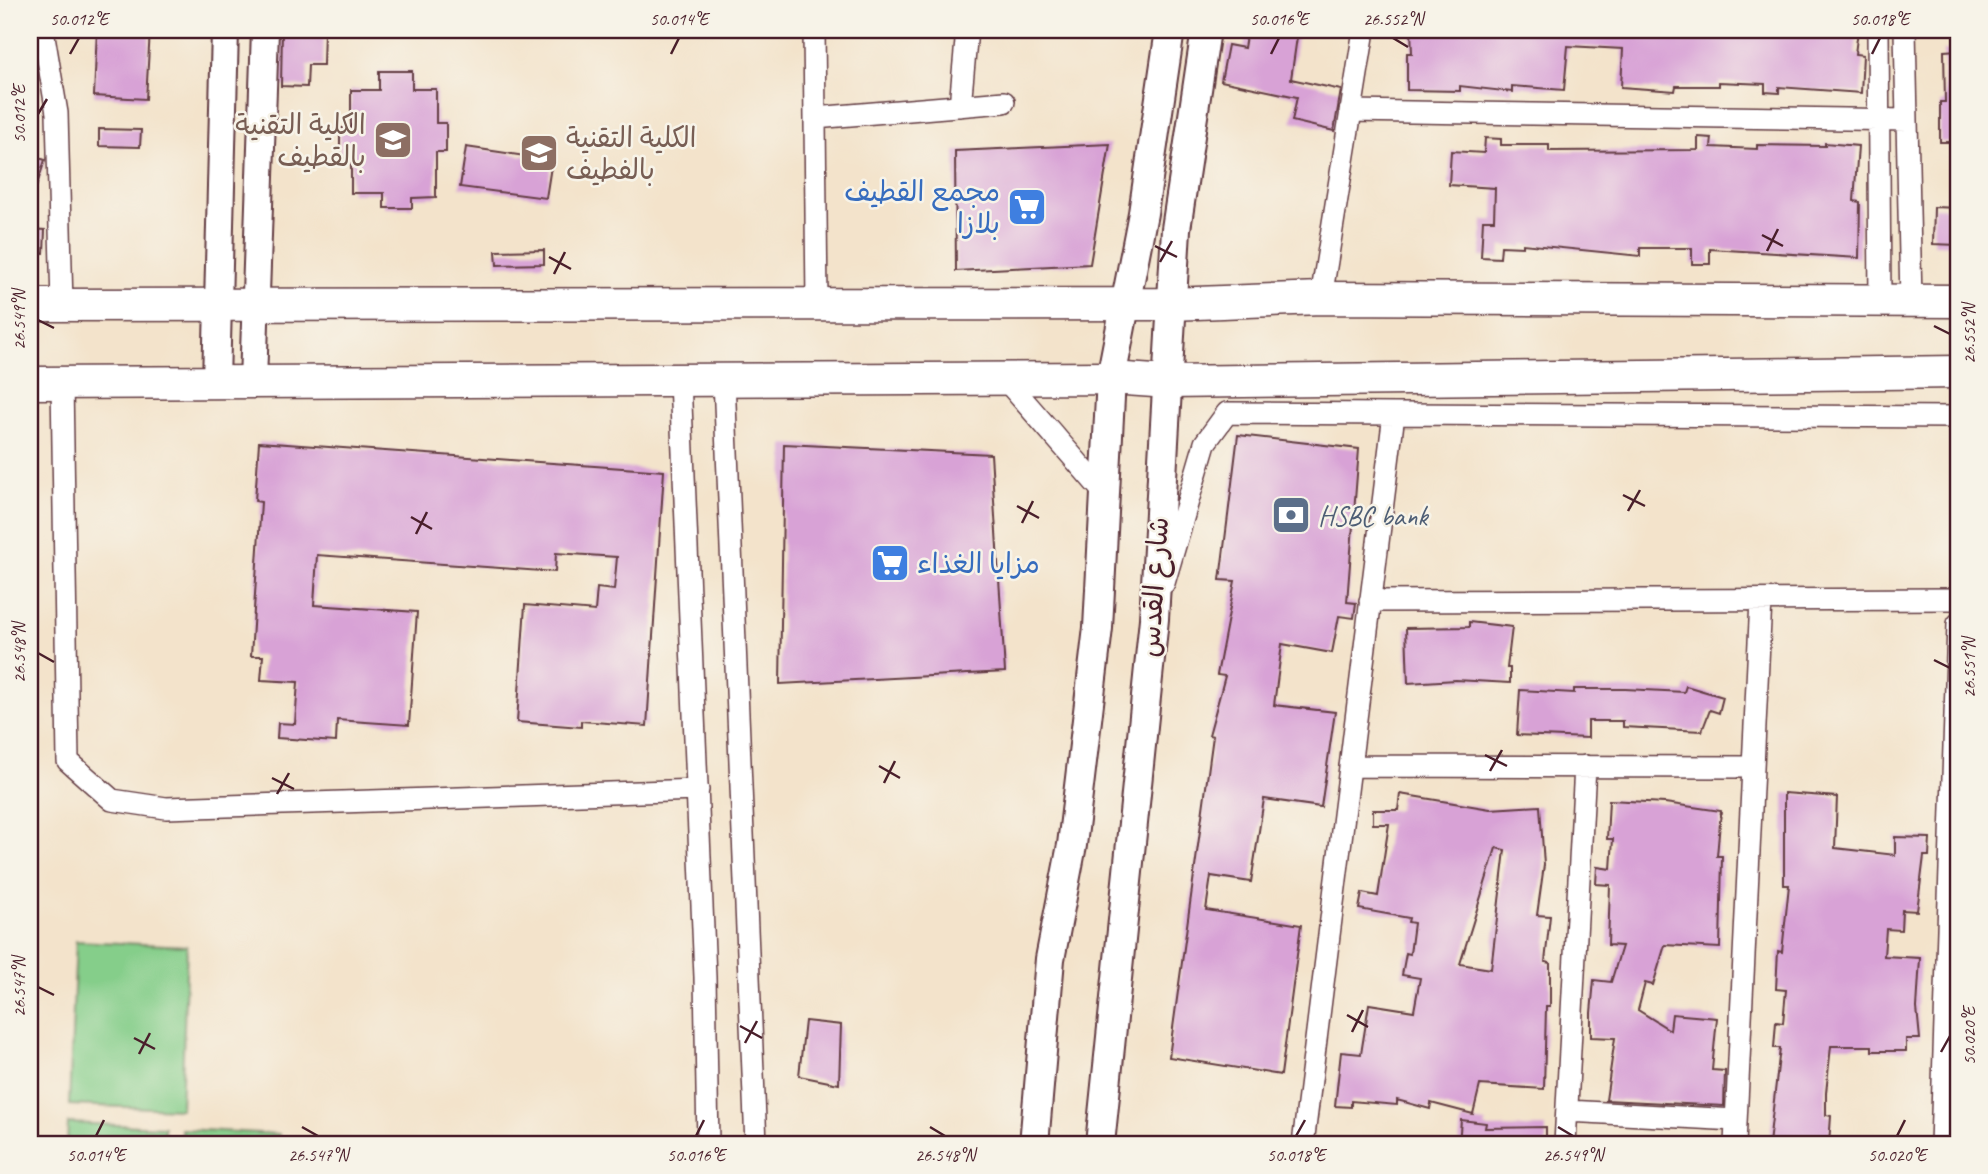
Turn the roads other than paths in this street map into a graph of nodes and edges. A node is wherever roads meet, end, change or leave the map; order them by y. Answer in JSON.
{"nodes":[{"id":1,"x":43,"y":30,"type":"edge"},
{"id":2,"x":225,"y":30,"type":"edge"},
{"id":3,"x":265,"y":30,"type":"edge"},
{"id":4,"x":814,"y":30,"type":"edge"},
{"id":5,"x":967,"y":30,"type":"edge"},
{"id":6,"x":1170,"y":30,"type":"edge"},
{"id":7,"x":1206,"y":30,"type":"edge"},
{"id":8,"x":1364,"y":30,"type":"edge"},
{"id":9,"x":1878,"y":30,"type":"edge"},
{"id":10,"x":1905,"y":30,"type":"edge"},
{"id":11,"x":38,"y":52,"type":"edge"},
{"id":12,"x":1004,"y":102,"type":"dead end"},
{"id":13,"x":960,"y":106,"type":"junction"},
{"id":14,"x":1350,"y":111,"type":"junction"},
{"id":15,"x":815,"y":118,"type":"junction"},
{"id":16,"x":1878,"y":119,"type":"junction"},
{"id":17,"x":1907,"y":120,"type":"junction"},
{"id":18,"x":1321,"y":298,"type":"junction"},
{"id":19,"x":1880,"y":301,"type":"junction"},
{"id":20,"x":1911,"y":301,"type":"junction"},
{"id":21,"x":1958,"y":301,"type":"edge"},
{"id":22,"x":1125,"y":302,"type":"junction"},
{"id":23,"x":817,"y":303,"type":"junction"},
{"id":24,"x":1171,"y":304,"type":"junction"},
{"id":25,"x":30,"y":305,"type":"edge"},
{"id":26,"x":62,"y":305,"type":"junction"},
{"id":27,"x":216,"y":305,"type":"junction"},
{"id":28,"x":256,"y":305,"type":"junction"},
{"id":29,"x":1958,"y":372,"type":"edge"},
{"id":30,"x":1111,"y":378,"type":"junction"},
{"id":31,"x":1005,"y":379,"type":"junction"},
{"id":32,"x":680,"y":380,"type":"junction"},
{"id":33,"x":724,"y":380,"type":"junction"},
{"id":34,"x":216,"y":382,"type":"junction"},
{"id":35,"x":253,"y":382,"type":"junction"},
{"id":36,"x":1169,"y":382,"type":"junction"},
{"id":37,"x":30,"y":383,"type":"edge"},
{"id":38,"x":62,"y":383,"type":"junction"},
{"id":39,"x":1394,"y":414,"type":"junction"},
{"id":40,"x":1958,"y":417,"type":"edge"},
{"id":41,"x":1105,"y":494,"type":"junction"},
{"id":42,"x":1761,"y":600,"type":"junction"},
{"id":43,"x":1958,"y":600,"type":"edge"},
{"id":44,"x":1370,"y":601,"type":"junction"},
{"id":45,"x":1153,"y":619,"type":"junction"},
{"id":46,"x":1958,"y":624,"type":"edge"},
{"id":47,"x":1350,"y":766,"type":"junction"},
{"id":48,"x":1585,"y":766,"type":"junction"},
{"id":49,"x":1753,"y":767,"type":"junction"},
{"id":50,"x":698,"y":790,"type":"junction"},
{"id":51,"x":1567,"y":1111,"type":"junction"},
{"id":52,"x":1736,"y":1120,"type":"junction"},
{"id":53,"x":708,"y":1144,"type":"edge"},
{"id":54,"x":756,"y":1144,"type":"edge"},
{"id":55,"x":1034,"y":1144,"type":"edge"},
{"id":56,"x":1100,"y":1144,"type":"edge"},
{"id":57,"x":1303,"y":1144,"type":"edge"},
{"id":58,"x":1565,"y":1144,"type":"edge"},
{"id":59,"x":1735,"y":1144,"type":"edge"},
{"id":60,"x":1941,"y":1144,"type":"edge"}],
"edges":[{"from":1,"to":11,"type":"street"},
{"from":2,"to":27,"type":"street"},
{"from":3,"to":28,"type":"street"},
{"from":4,"to":15,"type":"street"},
{"from":5,"to":13,"type":"street"},
{"from":6,"to":22,"type":"main road"},
{"from":7,"to":24,"type":"main road","name":"شارع القدس"},
{"from":8,"to":14,"type":"street"},
{"from":9,"to":16,"type":"street"},
{"from":10,"to":17,"type":"street"},
{"from":11,"to":26,"type":"street"},
{"from":12,"to":13,"type":"street"},
{"from":13,"to":15,"type":"street"},
{"from":14,"to":16,"type":"street"},
{"from":14,"to":18,"type":"street"},
{"from":15,"to":23,"type":"street"},
{"from":16,"to":17,"type":"street"},
{"from":16,"to":19,"type":"street"},
{"from":17,"to":20,"type":"street"},
{"from":18,"to":19,"type":"main road"},
{"from":18,"to":24,"type":"main road"},
{"from":19,"to":20,"type":"main road"},
{"from":20,"to":21,"type":"main road"},
{"from":22,"to":23,"type":"main road"},
{"from":22,"to":24,"type":"main road"},
{"from":22,"to":30,"type":"main road"},
{"from":23,"to":28,"type":"main road"},
{"from":24,"to":36,"type":"main road","name":"شارع القدس"},
{"from":25,"to":26,"type":"main road"},
{"from":26,"to":27,"type":"main road"},
{"from":27,"to":28,"type":"main road"},
{"from":27,"to":34,"type":"street"},
{"from":28,"to":35,"type":"street"},
{"from":29,"to":36,"type":"main road"},
{"from":30,"to":31,"type":"main road"},
{"from":30,"to":36,"type":"main road"},
{"from":30,"to":41,"type":"main road"},
{"from":31,"to":33,"type":"main road"},
{"from":31,"to":41,"type":"street"},
{"from":32,"to":33,"type":"main road"},
{"from":32,"to":35,"type":"main road"},
{"from":32,"to":50,"type":"street"},
{"from":33,"to":54,"type":"street"},
{"from":34,"to":35,"type":"main road"},
{"from":34,"to":38,"type":"main road"},
{"from":36,"to":45,"type":"main road","name":"شارع القدس"},
{"from":37,"to":38,"type":"main road"},
{"from":38,"to":50,"type":"street"},
{"from":39,"to":40,"type":"street"},
{"from":39,"to":44,"type":"street"},
{"from":39,"to":45,"type":"street"},
{"from":41,"to":55,"type":"main road"},
{"from":42,"to":43,"type":"street"},
{"from":42,"to":44,"type":"street"},
{"from":42,"to":49,"type":"street"},
{"from":44,"to":47,"type":"street"},
{"from":45,"to":56,"type":"main road","name":"شارع القدس"},
{"from":46,"to":60,"type":"street"},
{"from":47,"to":48,"type":"street"},
{"from":47,"to":57,"type":"street"},
{"from":48,"to":49,"type":"street"},
{"from":48,"to":51,"type":"street"},
{"from":49,"to":52,"type":"street"},
{"from":50,"to":53,"type":"street"},
{"from":51,"to":52,"type":"street"},
{"from":51,"to":58,"type":"street"},
{"from":52,"to":59,"type":"street"}]}
